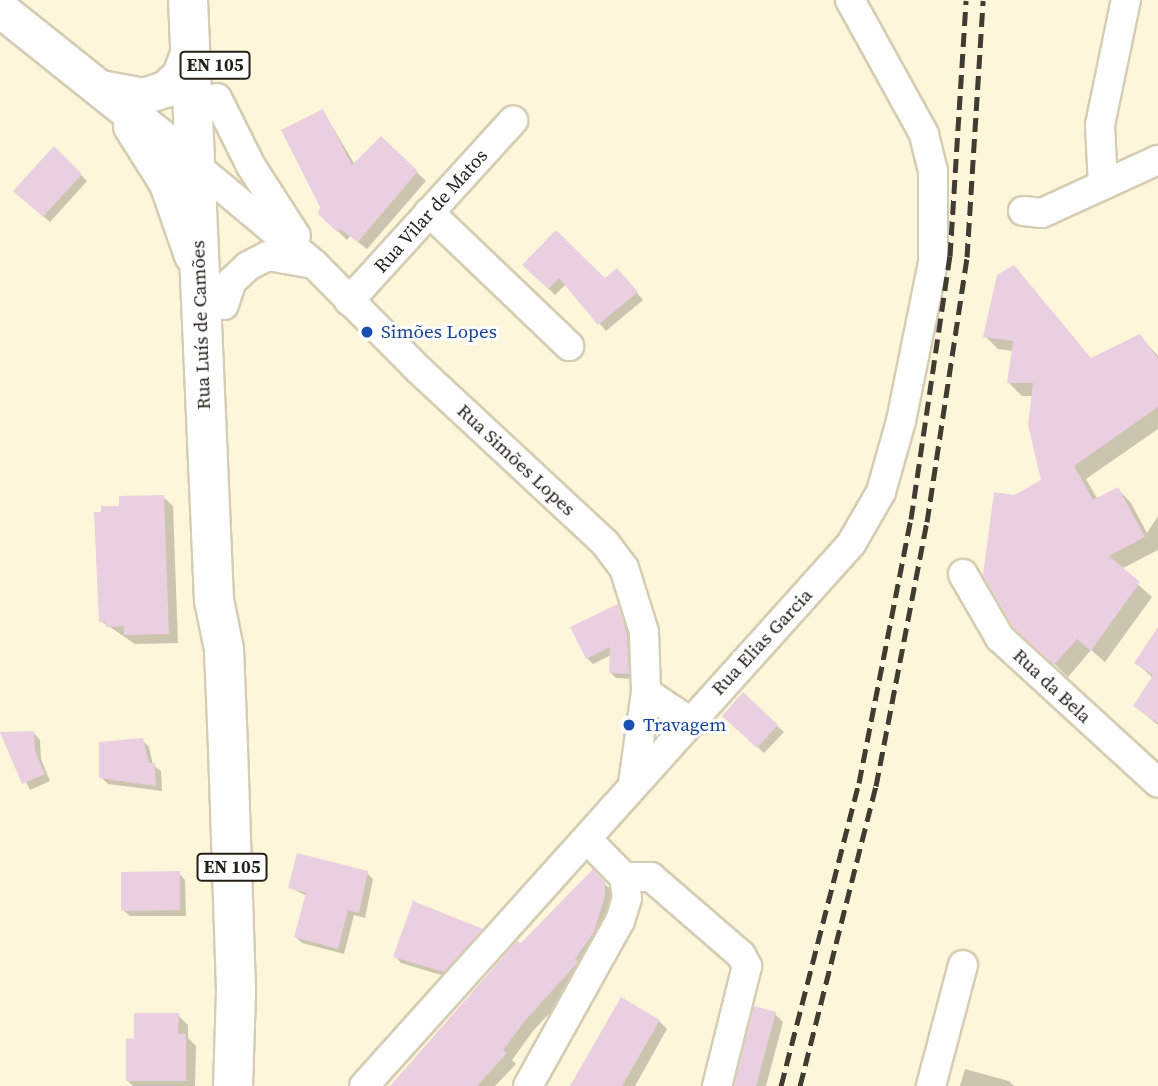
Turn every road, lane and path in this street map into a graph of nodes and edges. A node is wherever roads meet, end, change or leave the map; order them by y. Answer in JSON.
{"nodes":[{"id":1,"x":188,"y":0,"type":"edge"},
{"id":2,"x":200,"y":0,"type":"edge"},
{"id":3,"x":212,"y":0,"type":"edge"},
{"id":4,"x":850,"y":0,"type":"edge"},
{"id":5,"x":1126,"y":0,"type":"edge"},
{"id":6,"x":0,"y":9,"type":"edge"},
{"id":7,"x":190,"y":48,"type":"junction"},
{"id":8,"x":100,"y":89,"type":"junction"},
{"id":9,"x":513,"y":121,"type":"dead end"},
{"id":10,"x":1158,"y":160,"type":"edge"},
{"id":11,"x":208,"y":167,"type":"junction"},
{"id":12,"x":1103,"y":186,"type":"junction"},
{"id":13,"x":1023,"y":211,"type":"dead end"},
{"id":14,"x":429,"y":212,"type":"junction"},
{"id":15,"x":315,"y":265,"type":"junction"},
{"id":16,"x":212,"y":293,"type":"junction"},
{"id":17,"x":349,"y":301,"type":"junction"},
{"id":18,"x":569,"y":346,"type":"dead end"},
{"id":19,"x":963,"y":574,"type":"dead end"},
{"id":20,"x":233,"y":600,"type":"junction"},
{"id":21,"x":224,"y":649,"type":"junction"},
{"id":22,"x":646,"y":692,"type":"junction"},
{"id":23,"x":689,"y":721,"type":"junction"},
{"id":24,"x":633,"y":783,"type":"junction"},
{"id":25,"x":1158,"y":783,"type":"edge"},
{"id":26,"x":588,"y":840,"type":"junction"},
{"id":27,"x":624,"y":877,"type":"junction"},
{"id":28,"x":963,"y":965,"type":"dead end"},
{"id":29,"x":233,"y":1086,"type":"edge"},
{"id":30,"x":364,"y":1086,"type":"edge"},
{"id":31,"x":528,"y":1086,"type":"edge"},
{"id":32,"x":717,"y":1086,"type":"edge"},
{"id":33,"x":931,"y":1086,"type":"edge"}],
"edges":[{"from":1,"to":7,"type":"main road","name":"Rua Luís de Camões","number":"EN 105"},
{"from":2,"to":11,"type":"street","name":"Rua Simões Lopes"},
{"from":3,"to":11,"type":"main road","name":"Rua Luís de Camões","number":"EN 105"},
{"from":4,"to":23,"type":"street","name":"Rua Elias Garcia"},
{"from":5,"to":12,"type":"street"},
{"from":6,"to":8,"type":"street","name":"Rua Simões Lopes"},
{"from":7,"to":8,"type":"street","name":"Rua Simões Lopes"},
{"from":7,"to":11,"type":"main road","name":"Rua Luís de Camões","number":"EN 105"},
{"from":8,"to":11,"type":"street","name":"Rua Simões Lopes"},
{"from":8,"to":16,"type":"street","name":"Rua Simões Lopes"},
{"from":9,"to":14,"type":"street","name":"Rua Vilar de Matos"},
{"from":10,"to":12,"type":"street"},
{"from":11,"to":15,"type":"street","name":"Rua Simões Lopes"},
{"from":11,"to":15,"type":"street","name":"Rua Simões Lopes"},
{"from":11,"to":16,"type":"main road","name":"Rua Luís de Camões","number":"EN 105"},
{"from":11,"to":20,"type":"street","name":"Rua Simões Lopes"},
{"from":12,"to":13,"type":"street"},
{"from":14,"to":17,"type":"street","name":"Rua Vilar de Matos"},
{"from":14,"to":18,"type":"street"},
{"from":15,"to":16,"type":"street"},
{"from":15,"to":17,"type":"street","name":"Rua Simões Lopes"},
{"from":16,"to":20,"type":"main road","name":"Rua Luís de Camões","number":"EN 105"},
{"from":16,"to":21,"type":"main road","name":"Rua Luís de Camões","number":"EN 105"},
{"from":17,"to":22,"type":"street","name":"Rua Simões Lopes"},
{"from":19,"to":25,"type":"street","name":"Rua da Bela"},
{"from":20,"to":21,"type":"main road","name":"Rua Luís de Camões","number":"EN 105"},
{"from":21,"to":29,"type":"main road","name":"Rua Luís de Camões","number":"EN 105"},
{"from":22,"to":23,"type":"street"},
{"from":22,"to":24,"type":"street","name":"Rua Simões Lopes"},
{"from":23,"to":24,"type":"street","name":"Rua Elias Garcia"},
{"from":24,"to":26,"type":"street","name":"Rua Elias Garcia"},
{"from":26,"to":27,"type":"street"},
{"from":26,"to":30,"type":"street","name":"Rua Elias Garcia"},
{"from":27,"to":31,"type":"street"},
{"from":27,"to":32,"type":"street"},
{"from":28,"to":33,"type":"street"}]}
